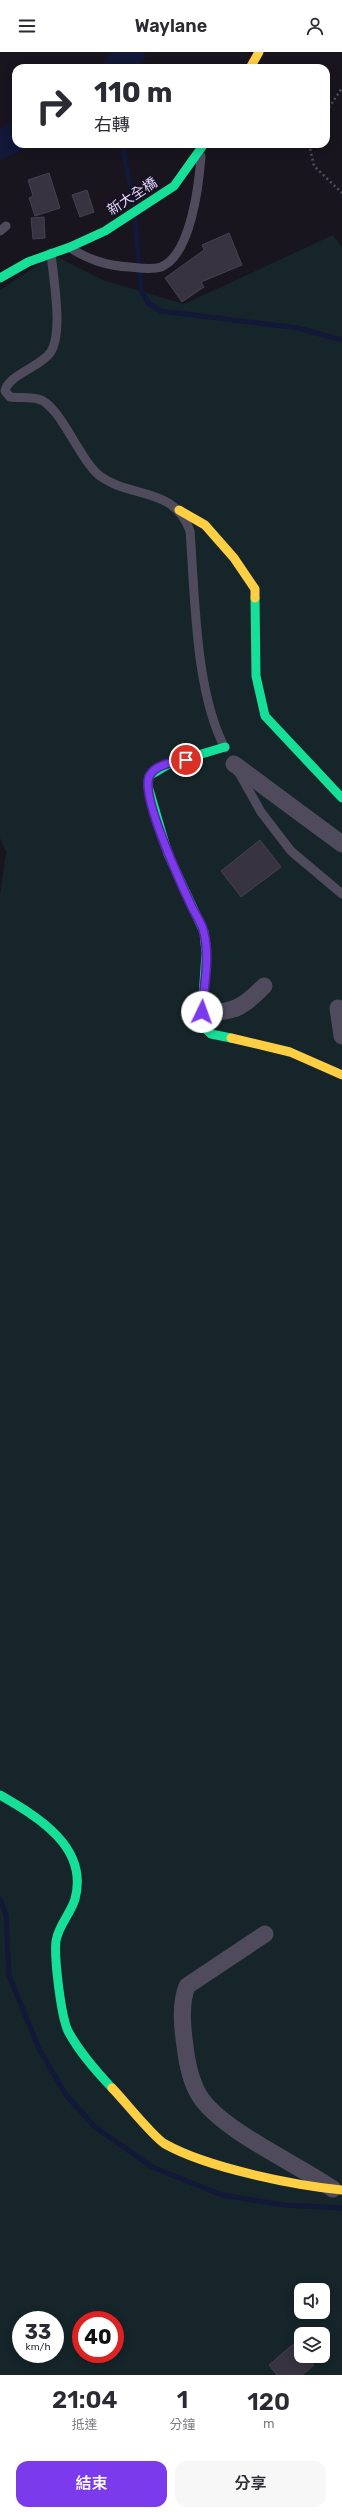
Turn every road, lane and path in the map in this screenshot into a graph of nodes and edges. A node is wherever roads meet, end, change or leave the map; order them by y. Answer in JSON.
{"nodes":[{"id":1,"x":258,"y":52,"type":"edge"},
{"id":2,"x":252,"y":64,"type":"edge"},
{"id":3,"x":342,"y":88,"type":"edge"},
{"id":4,"x":330,"y":106,"type":"edge"},
{"id":5,"x":202,"y":148,"type":"edge"},
{"id":6,"x":203,"y":148,"type":"edge"},
{"id":7,"x":310,"y":148,"type":"edge"},
{"id":8,"x":342,"y":193,"type":"edge"},
{"id":9,"x":70,"y":247,"type":"junction"},
{"id":10,"x":51,"y":253,"type":"junction"},
{"id":11,"x":0,"y":278,"type":"edge"},
{"id":12,"x":179,"y":510,"type":"junction"},
{"id":13,"x":225,"y":747,"type":"junction"},
{"id":14,"x":234,"y":764,"type":"junction"},
{"id":15,"x":342,"y":798,"type":"edge"},
{"id":16,"x":342,"y":844,"type":"edge"},
{"id":17,"x":342,"y":894,"type":"edge"},
{"id":18,"x":264,"y":986,"type":"dead end"},
{"id":19,"x":338,"y":1008,"type":"dead end"},
{"id":20,"x":202,"y":1012,"type":"junction"},
{"id":21,"x":342,"y":1036,"type":"edge"},
{"id":22,"x":342,"y":1074,"type":"edge"},
{"id":23,"x":0,"y":1795,"type":"edge"},
{"id":24,"x":265,"y":1934,"type":"dead end"},
{"id":25,"x":338,"y":2190,"type":"edge"}],
"edges":[{"from":1,"to":2,"type":"street"},
{"from":3,"to":4,"type":"path"},
{"from":5,"to":9,"type":"street","name":"新大全橋"},
{"from":6,"to":9,"type":"lane"},
{"from":7,"to":8,"type":"path"},
{"from":9,"to":10,"type":"street","name":"新大全橋"},
{"from":10,"to":11,"type":"street","name":"新大全橋"},
{"from":10,"to":12,"type":"lane"},
{"from":12,"to":13,"type":"lane"},
{"from":12,"to":15,"type":"street"},
{"from":13,"to":14,"type":"lane"},
{"from":13,"to":20,"type":"street"},
{"from":14,"to":16,"type":"street"},
{"from":14,"to":17,"type":"lane"},
{"from":18,"to":20,"type":"street"},
{"from":19,"to":21,"type":"street"},
{"from":20,"to":22,"type":"street"},
{"from":23,"to":25,"type":"street"},
{"from":24,"to":25,"type":"street"}]}
